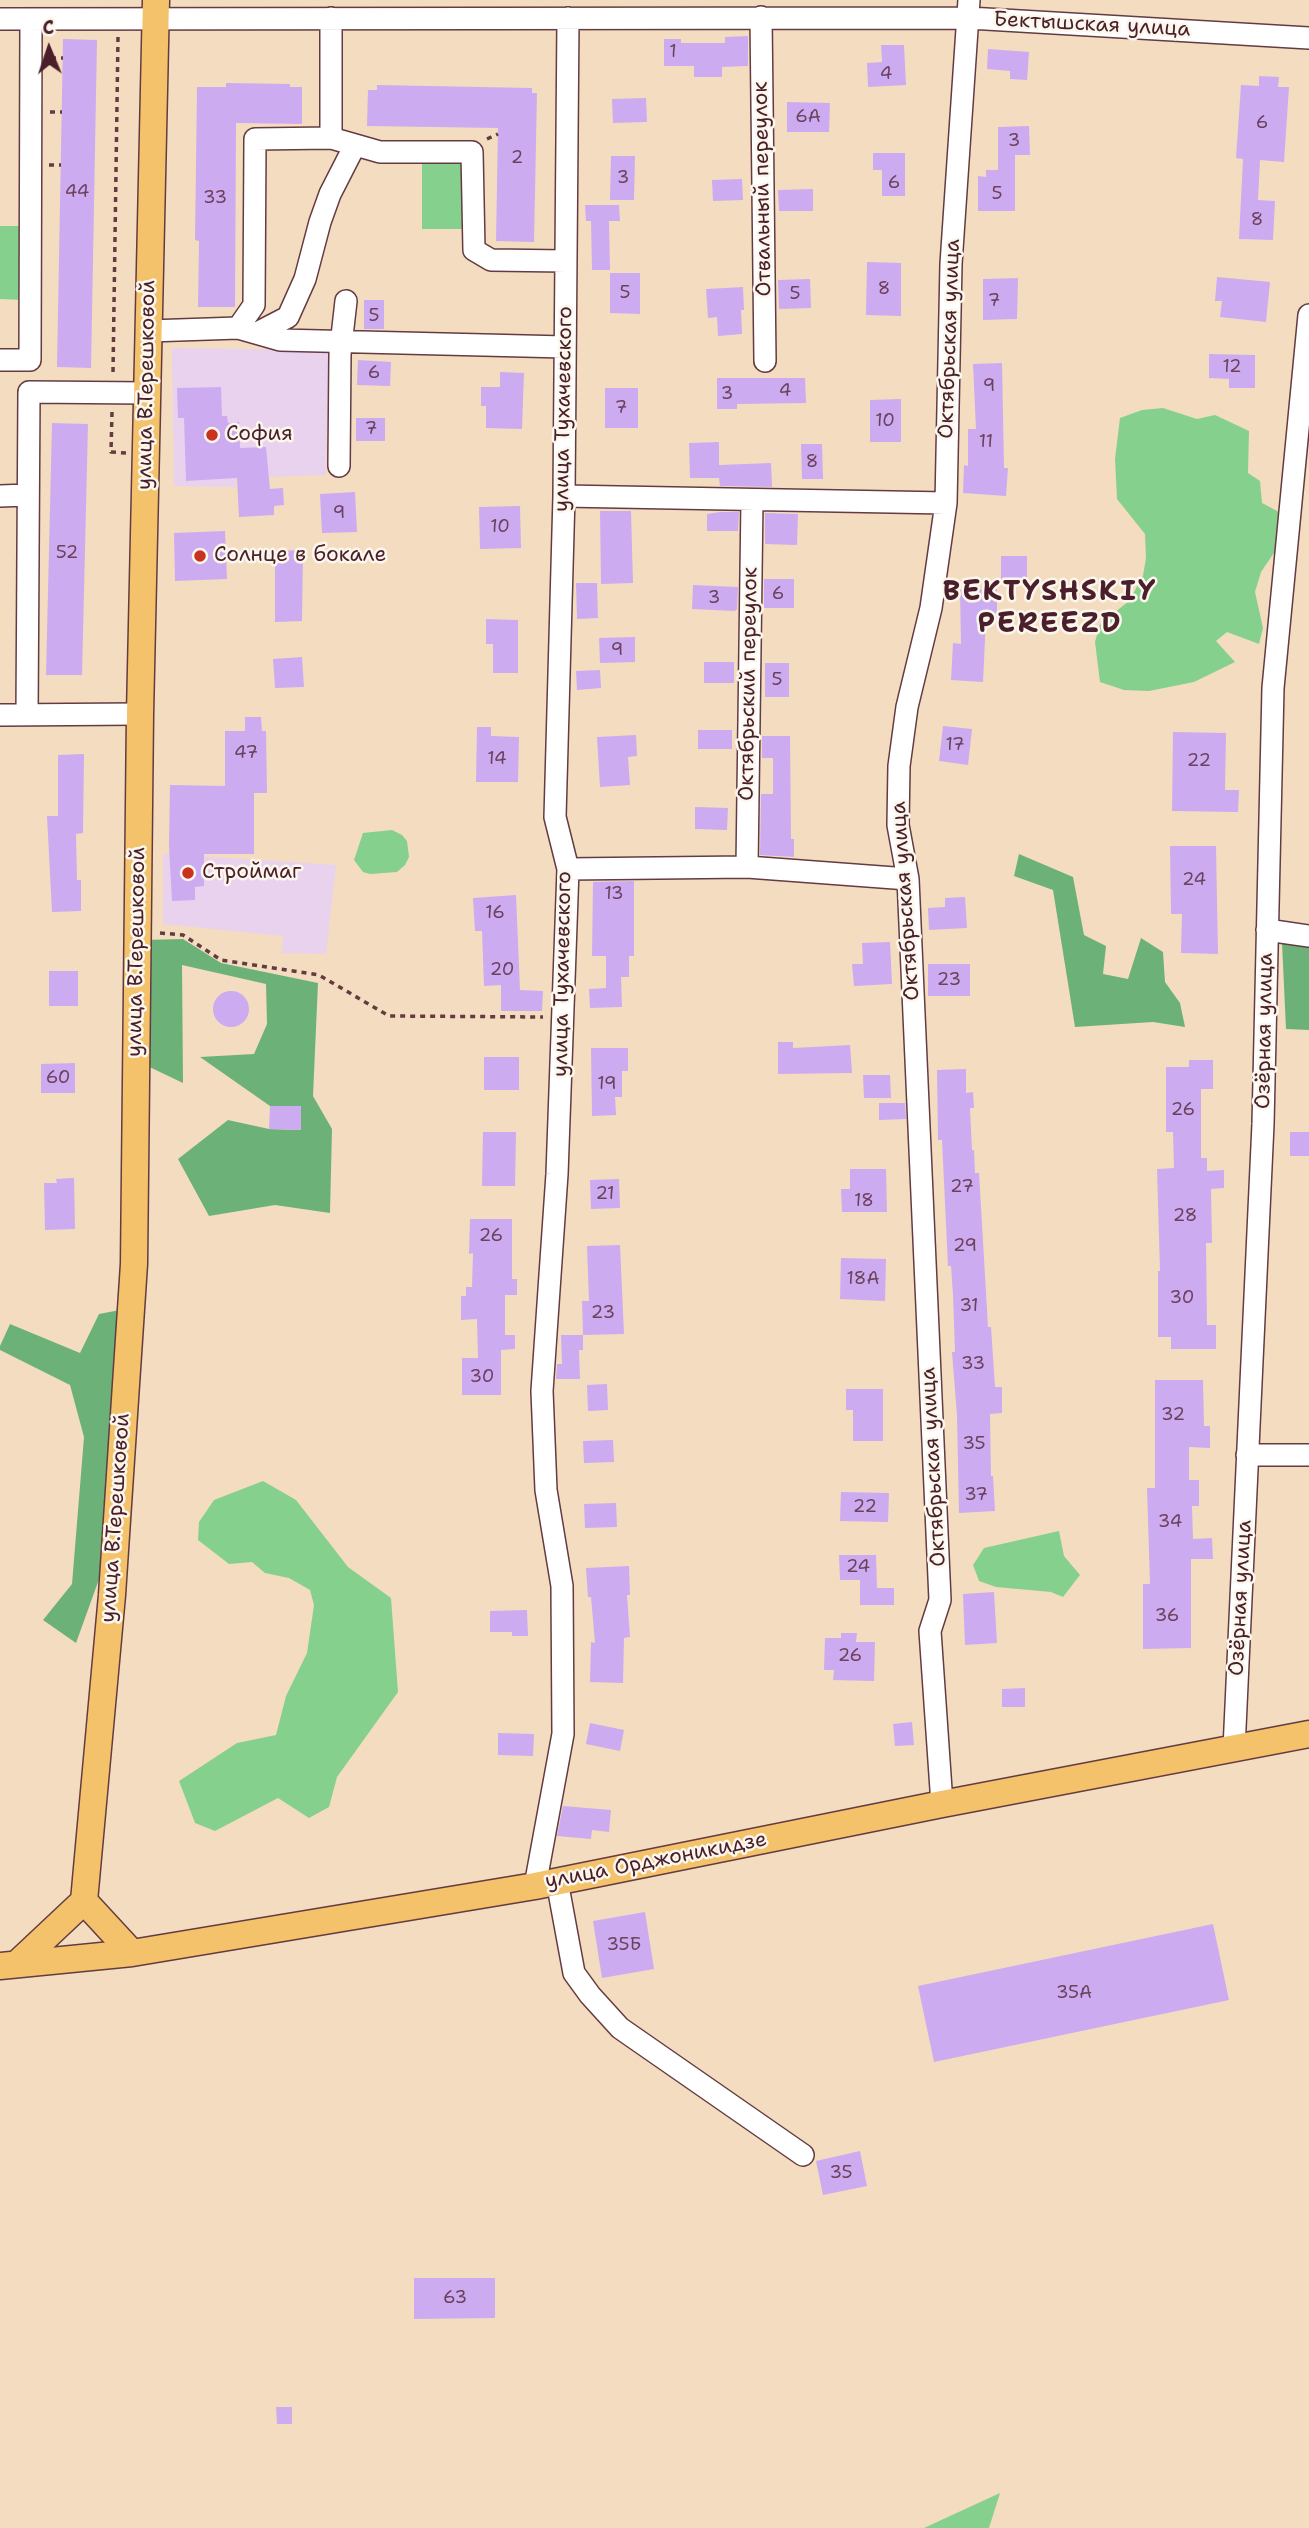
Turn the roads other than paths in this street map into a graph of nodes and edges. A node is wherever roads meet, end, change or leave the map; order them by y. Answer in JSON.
{"nodes":[{"id":1,"x":156,"y":9,"type":"edge"},
{"id":2,"x":969,"y":9,"type":"edge"},
{"id":3,"x":342,"y":12,"type":"edge"},
{"id":4,"x":568,"y":18,"type":"junction"},
{"id":5,"x":761,"y":18,"type":"junction"},
{"id":6,"x":0,"y":19,"type":"edge"},
{"id":7,"x":31,"y":19,"type":"junction"},
{"id":8,"x":1309,"y":38,"type":"edge"},
{"id":9,"x":331,"y":138,"type":"junction"},
{"id":10,"x":355,"y":145,"type":"junction"},
{"id":11,"x":566,"y":261,"type":"junction"},
{"id":12,"x":346,"y":301,"type":"dead end"},
{"id":13,"x":1309,"y":315,"type":"edge"},
{"id":14,"x":247,"y":330,"type":"junction"},
{"id":15,"x":149,"y":331,"type":"junction"},
{"id":16,"x":343,"y":343,"type":"junction"},
{"id":17,"x":565,"y":347,"type":"junction"},
{"id":18,"x":0,"y":360,"type":"edge"},
{"id":19,"x":30,"y":360,"type":"junction"},
{"id":20,"x":765,"y":361,"type":"dead end"},
{"id":21,"x":29,"y":392,"type":"junction"},
{"id":22,"x":147,"y":393,"type":"junction"},
{"id":23,"x":340,"y":466,"type":"dead end"},
{"id":24,"x":27,"y":495,"type":"junction"},
{"id":25,"x":0,"y":496,"type":"edge"},
{"id":26,"x":564,"y":496,"type":"junction"},
{"id":27,"x":752,"y":500,"type":"junction"},
{"id":28,"x":946,"y":503,"type":"junction"},
{"id":29,"x":140,"y":714,"type":"junction"},
{"id":30,"x":0,"y":715,"type":"edge"},
{"id":31,"x":27,"y":715,"type":"junction"},
{"id":32,"x":747,"y":867,"type":"junction"},
{"id":33,"x":568,"y":869,"type":"junction"},
{"id":34,"x":908,"y":878,"type":"junction"},
{"id":35,"x":1267,"y":930,"type":"junction"},
{"id":36,"x":1309,"y":936,"type":"edge"},
{"id":37,"x":1247,"y":1455,"type":"junction"},
{"id":38,"x":1309,"y":1455,"type":"edge"},
{"id":39,"x":1309,"y":1734,"type":"edge"},
{"id":40,"x":1234,"y":1749,"type":"junction"},
{"id":41,"x":942,"y":1804,"type":"junction"},
{"id":42,"x":546,"y":1884,"type":"junction"},
{"id":43,"x":83,"y":1901,"type":"junction"},
{"id":44,"x":132,"y":1953,"type":"junction"},
{"id":45,"x":9,"y":1965,"type":"edge"},
{"id":46,"x":803,"y":2155,"type":"dead end"}],
"edges":[{"from":1,"to":3,"type":"street","name":"Бектышская улица"},
{"from":1,"to":7,"type":"street","name":"Бектышская улица"},
{"from":1,"to":15,"type":"main road","name":"улица В.Терешковой"},
{"from":2,"to":5,"type":"street","name":"Бектышская улица"},
{"from":2,"to":8,"type":"street","name":"Бектышская улица"},
{"from":2,"to":28,"type":"street","name":"Октябрьская улица"},
{"from":3,"to":4,"type":"street","name":"Бектышская улица"},
{"from":3,"to":9,"type":"street"},
{"from":4,"to":5,"type":"street","name":"Бектышская улица"},
{"from":4,"to":11,"type":"street","name":"улица Тухачевского"},
{"from":5,"to":20,"type":"street","name":"Отвальный переулок"},
{"from":6,"to":7,"type":"street","name":"Бектышская улица"},
{"from":7,"to":19,"type":"street"},
{"from":9,"to":10,"type":"street"},
{"from":9,"to":14,"type":"street"},
{"from":10,"to":11,"type":"street"},
{"from":10,"to":14,"type":"street"},
{"from":11,"to":17,"type":"street","name":"улица Тухачевского"},
{"from":12,"to":16,"type":"street"},
{"from":13,"to":35,"type":"street","name":"Озёрная улица"},
{"from":14,"to":15,"type":"street"},
{"from":14,"to":16,"type":"street"},
{"from":15,"to":22,"type":"main road","name":"улица В.Терешковой"},
{"from":16,"to":17,"type":"street"},
{"from":16,"to":23,"type":"street"},
{"from":17,"to":26,"type":"street","name":"улица Тухачевского"},
{"from":18,"to":19,"type":"street"},
{"from":19,"to":21,"type":"street"},
{"from":21,"to":22,"type":"street"},
{"from":21,"to":24,"type":"street"},
{"from":22,"to":29,"type":"main road","name":"улица В.Терешковой"},
{"from":24,"to":25,"type":"street"},
{"from":24,"to":31,"type":"street"},
{"from":26,"to":27,"type":"street"},
{"from":26,"to":33,"type":"street","name":"улица Тухачевского"},
{"from":27,"to":28,"type":"street"},
{"from":27,"to":32,"type":"street","name":"Октябрьский переулок"},
{"from":28,"to":34,"type":"street","name":"Октябрьская улица"},
{"from":29,"to":31,"type":"street"},
{"from":29,"to":43,"type":"main road","name":"улица В.Терешковой"},
{"from":30,"to":31,"type":"street"},
{"from":32,"to":33,"type":"street"},
{"from":32,"to":34,"type":"street"},
{"from":33,"to":42,"type":"street","name":"улица Тухачевского"},
{"from":34,"to":41,"type":"street","name":"Октябрьская улица"},
{"from":35,"to":36,"type":"street"},
{"from":35,"to":37,"type":"street","name":"Озёрная улица"},
{"from":37,"to":38,"type":"street"},
{"from":37,"to":40,"type":"street","name":"Озёрная улица"},
{"from":39,"to":40,"type":"main road","name":"улица Орджоникидзе"},
{"from":40,"to":41,"type":"main road","name":"улица Орджоникидзе"},
{"from":41,"to":42,"type":"main road","name":"улица Орджоникидзе"},
{"from":42,"to":44,"type":"main road","name":"улица Орджоникидзе"},
{"from":42,"to":46,"type":"street"},
{"from":43,"to":44,"type":"main road"},
{"from":43,"to":45,"type":"main road"},
{"from":44,"to":45,"type":"main road","name":"улица Орджоникидзе"}]}
